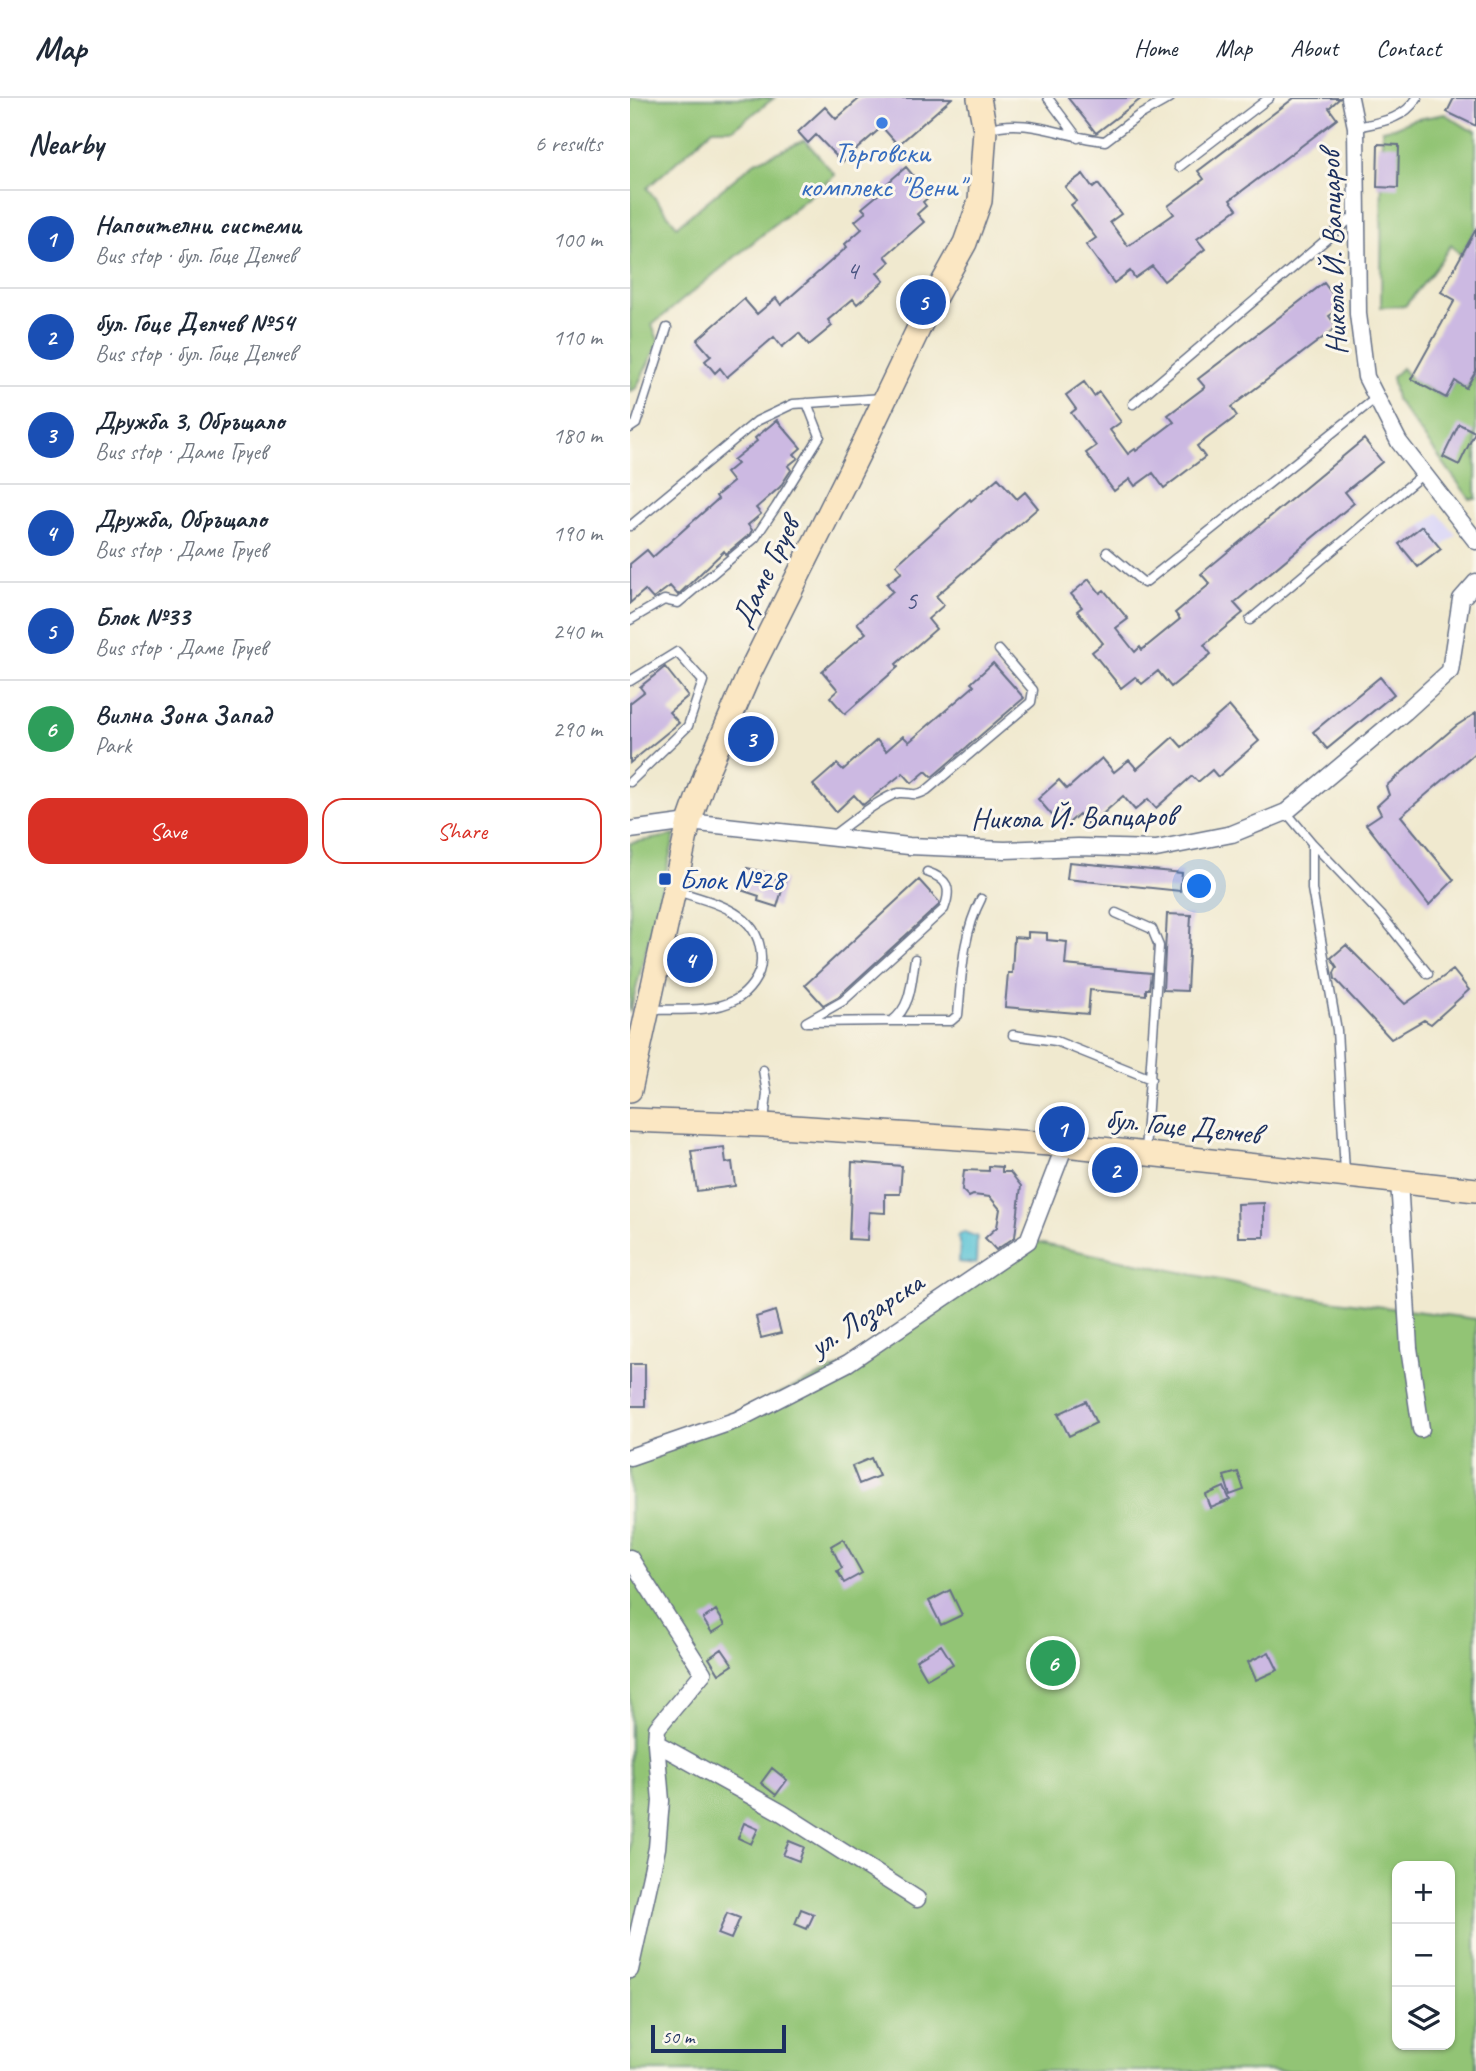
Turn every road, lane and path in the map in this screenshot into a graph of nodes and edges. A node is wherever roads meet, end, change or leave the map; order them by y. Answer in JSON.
{"nodes":[{"id":1,"x":979,"y":98,"type":"edge"},
{"id":2,"x":1048,"y":98,"type":"edge"},
{"id":3,"x":1170,"y":98,"type":"edge"},
{"id":4,"x":1269,"y":98,"type":"edge"},
{"id":5,"x":1350,"y":98,"type":"edge"},
{"id":6,"x":1418,"y":98,"type":"edge"},
{"id":7,"x":1356,"y":127,"type":"junction"},
{"id":8,"x":985,"y":130,"type":"junction"},
{"id":9,"x":1079,"y":138,"type":"junction"},
{"id":10,"x":1179,"y":167,"type":"dead end"},
{"id":11,"x":1357,"y":213,"type":"junction"},
{"id":12,"x":667,"y":328,"type":"dead end"},
{"id":13,"x":886,"y":398,"type":"junction"},
{"id":14,"x":1376,"y":398,"type":"junction"},
{"id":15,"x":807,"y":403,"type":"junction"},
{"id":16,"x":1133,"y":404,"type":"dead end"},
{"id":17,"x":630,"y":428,"type":"edge"},
{"id":18,"x":1423,"y":474,"type":"junction"},
{"id":19,"x":630,"y":526,"type":"edge"},
{"id":20,"x":1473,"y":531,"type":"edge"},
{"id":21,"x":1107,"y":552,"type":"dead end"},
{"id":22,"x":1476,"y":582,"type":"edge"},
{"id":23,"x":630,"y":620,"type":"edge"},
{"id":24,"x":1250,"y":620,"type":"dead end"},
{"id":25,"x":999,"y":650,"type":"dead end"},
{"id":26,"x":630,"y":681,"type":"edge"},
{"id":27,"x":630,"y":782,"type":"edge"},
{"id":28,"x":1286,"y":812,"type":"junction"},
{"id":29,"x":689,"y":822,"type":"junction"},
{"id":30,"x":630,"y":830,"type":"edge"},
{"id":31,"x":832,"y":836,"type":"junction"},
{"id":32,"x":1312,"y":843,"type":"junction"},
{"id":33,"x":927,"y":872,"type":"dead end"},
{"id":34,"x":673,"y":890,"type":"junction"},
{"id":35,"x":981,"y":899,"type":"dead end"},
{"id":36,"x":1116,"y":912,"type":"dead end"},
{"id":37,"x":915,"y":959,"type":"dead end"},
{"id":38,"x":1428,"y":974,"type":"dead end"},
{"id":39,"x":646,"y":1010,"type":"junction"},
{"id":40,"x":892,"y":1020,"type":"junction"},
{"id":41,"x":1013,"y":1035,"type":"dead end"},
{"id":42,"x":764,"y":1070,"type":"dead end"},
{"id":43,"x":1151,"y":1079,"type":"junction"},
{"id":44,"x":630,"y":1090,"type":"edge"},
{"id":45,"x":630,"y":1120,"type":"edge"},
{"id":46,"x":764,"y":1125,"type":"junction"},
{"id":47,"x":1065,"y":1145,"type":"junction"},
{"id":48,"x":1144,"y":1154,"type":"junction"},
{"id":49,"x":1345,"y":1176,"type":"junction"},
{"id":50,"x":1399,"y":1180,"type":"junction"},
{"id":51,"x":1476,"y":1190,"type":"edge"},
{"id":52,"x":1421,"y":1429,"type":"dead end"},
{"id":53,"x":630,"y":1457,"type":"edge"},
{"id":54,"x":630,"y":1558,"type":"edge"},
{"id":55,"x":656,"y":1743,"type":"junction"},
{"id":56,"x":918,"y":1899,"type":"dead end"},
{"id":57,"x":630,"y":1970,"type":"edge"}],
"edges":[{"from":1,"to":8,"type":"main road","name":"Даме Груев"},
{"from":2,"to":9,"type":"lane"},
{"from":3,"to":9,"type":"lane"},
{"from":4,"to":10,"type":"lane"},
{"from":5,"to":7,"type":"street","name":"Никола Й. Вапцаров"},
{"from":6,"to":7,"type":"lane"},
{"from":7,"to":11,"type":"street","name":"Никола Й. Вапцаров"},
{"from":8,"to":9,"type":"lane"},
{"from":8,"to":13,"type":"main road","name":"Даме Груев"},
{"from":11,"to":14,"type":"street","name":"Никола Й. Вапцаров"},
{"from":11,"to":16,"type":"lane"},
{"from":12,"to":17,"type":"lane"},
{"from":13,"to":15,"type":"lane"},
{"from":13,"to":29,"type":"main road","name":"Даме Груев"},
{"from":14,"to":18,"type":"street","name":"Никола Й. Вапцаров"},
{"from":14,"to":21,"type":"lane"},
{"from":15,"to":19,"type":"lane"},
{"from":15,"to":23,"type":"lane"},
{"from":18,"to":20,"type":"street","name":"Никола Й. Вапцаров"},
{"from":18,"to":24,"type":"lane"},
{"from":22,"to":28,"type":"street","name":"Никола Й. Вапцаров"},
{"from":25,"to":31,"type":"lane"},
{"from":26,"to":27,"type":"lane"},
{"from":28,"to":31,"type":"street","name":"Никола Й. Вапцаров"},
{"from":28,"to":32,"type":"lane"},
{"from":29,"to":30,"type":"street","name":"Никола Й. Вапцаров"},
{"from":29,"to":31,"type":"street","name":"Никола Й. Вапцаров"},
{"from":29,"to":34,"type":"main road","name":"Даме Груев"},
{"from":32,"to":38,"type":"lane"},
{"from":32,"to":49,"type":"lane"},
{"from":33,"to":40,"type":"lane"},
{"from":34,"to":39,"type":"main road","name":"Даме Груев"},
{"from":34,"to":39,"type":"lane"},
{"from":35,"to":40,"type":"lane"},
{"from":36,"to":43,"type":"lane"},
{"from":37,"to":40,"type":"lane"},
{"from":39,"to":44,"type":"main road","name":"Даме Груев"},
{"from":41,"to":43,"type":"lane"},
{"from":42,"to":46,"type":"lane"},
{"from":43,"to":48,"type":"lane"},
{"from":45,"to":46,"type":"main road","name":"бул. Гоце Делчев"},
{"from":46,"to":47,"type":"main road","name":"бул. Гоце Делчев"},
{"from":47,"to":48,"type":"main road","name":"бул. Гоце Делчев"},
{"from":47,"to":53,"type":"street","name":"ул. Лозарска"},
{"from":48,"to":49,"type":"main road","name":"бул. Гоце Делчев"},
{"from":49,"to":50,"type":"main road","name":"бул. Гоце Делчев"},
{"from":50,"to":51,"type":"main road","name":"бул. Гоце Делчев"},
{"from":50,"to":52,"type":"street"},
{"from":54,"to":55,"type":"street"},
{"from":55,"to":56,"type":"street"},
{"from":55,"to":57,"type":"street"}]}
